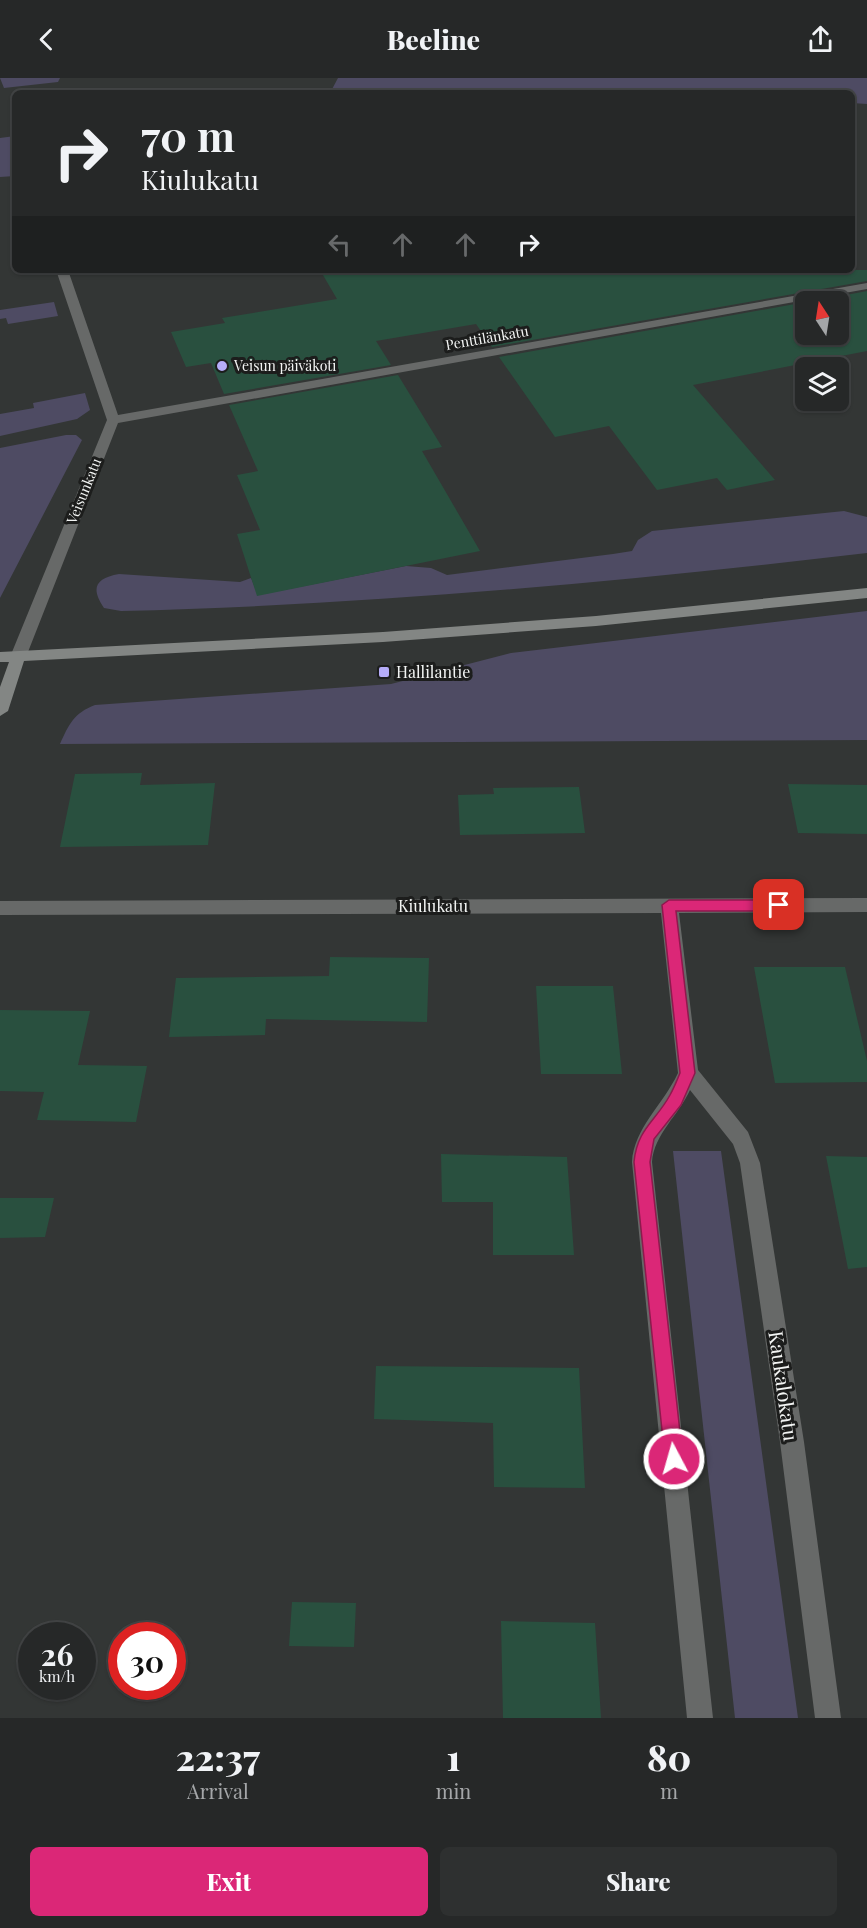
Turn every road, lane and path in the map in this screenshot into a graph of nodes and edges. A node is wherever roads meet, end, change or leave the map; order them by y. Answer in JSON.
{"nodes":[{"id":1,"x":63,"y":273,"type":"edge"},
{"id":2,"x":867,"y":286,"type":"edge"},
{"id":3,"x":113,"y":420,"type":"junction"},
{"id":4,"x":867,"y":593,"type":"edge"},
{"id":5,"x":0,"y":657,"type":"edge"},
{"id":6,"x":18,"y":657,"type":"junction"},
{"id":7,"x":0,"y":711,"type":"edge"},
{"id":8,"x":669,"y":905,"type":"junction"},
{"id":9,"x":867,"y":905,"type":"edge"},
{"id":10,"x":0,"y":908,"type":"edge"},
{"id":11,"x":688,"y":1073,"type":"junction"},
{"id":12,"x":699,"y":1718,"type":"edge"},
{"id":13,"x":828,"y":1718,"type":"edge"}],
"edges":[{"from":1,"to":3,"type":"street"},
{"from":2,"to":3,"type":"street","name":"Penttilänkatu"},
{"from":3,"to":6,"type":"street","name":"Veisunkatu"},
{"from":4,"to":6,"type":"main road"},
{"from":5,"to":6,"type":"main road"},
{"from":6,"to":7,"type":"main road","name":"Veisunkatu"},
{"from":8,"to":9,"type":"street","name":"Kiulukatu"},
{"from":8,"to":10,"type":"street","name":"Kiulukatu"},
{"from":8,"to":11,"type":"street"},
{"from":11,"to":12,"type":"street"},
{"from":11,"to":13,"type":"street","name":"Kaukalokatu"}]}
